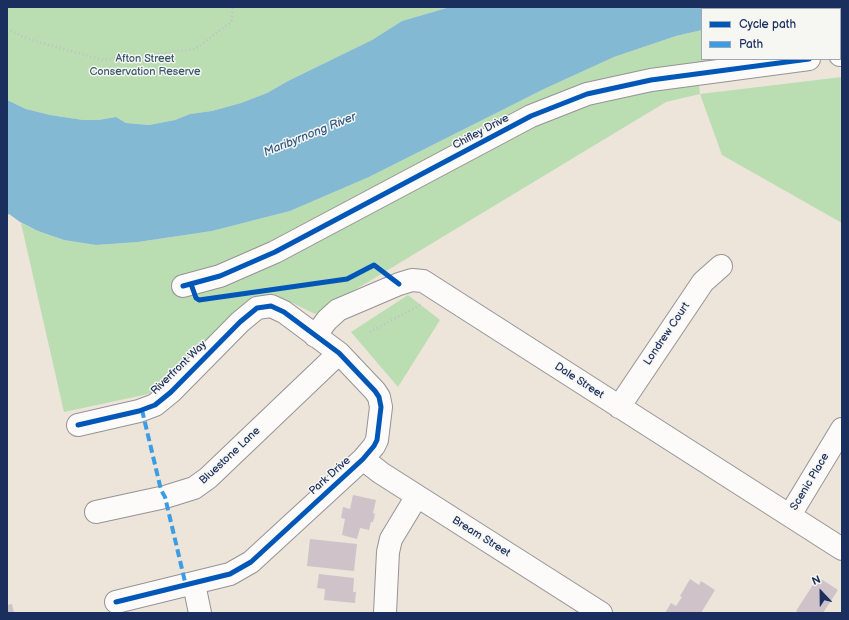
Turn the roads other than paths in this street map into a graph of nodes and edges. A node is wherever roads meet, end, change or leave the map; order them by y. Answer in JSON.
{"nodes":[{"id":1,"x":801,"y":60,"type":"edge"},
{"id":2,"x":721,"y":266,"type":"dead end"},
{"id":3,"x":183,"y":286,"type":"dead end"},
{"id":4,"x":258,"y":308,"type":"joint"},
{"id":5,"x":315,"y":336,"type":"junction"},
{"id":6,"x":339,"y":353,"type":"junction"},
{"id":7,"x":619,"y":407,"type":"junction"},
{"id":8,"x":78,"y":425,"type":"dead end"},
{"id":9,"x":842,"y":429,"type":"edge"},
{"id":10,"x":363,"y":459,"type":"junction"},
{"id":11,"x":416,"y":496,"type":"junction"},
{"id":12,"x":96,"y":512,"type":"dead end"},
{"id":13,"x":790,"y":515,"type":"junction"},
{"id":14,"x":842,"y":549,"type":"edge"},
{"id":15,"x":194,"y":584,"type":"junction"},
{"id":16,"x":116,"y":602,"type":"dead end"},
{"id":17,"x":575,"y":606,"type":"edge"},
{"id":18,"x":200,"y":613,"type":"edge"},
{"id":19,"x":385,"y":613,"type":"edge"},
{"id":20,"x":601,"y":613,"type":"edge"}],
"edges":[{"from":1,"to":3,"type":"street","name":"Chifley Drive"},
{"from":2,"to":7,"type":"street","name":"Londrew Court"},
{"from":4,"to":5,"type":"street","name":"Park Drive"},
{"from":4,"to":8,"type":"street","name":"Riverfront Way"},
{"from":5,"to":6,"type":"street","name":"Park Drive"},
{"from":5,"to":7,"type":"street","name":"Dale Street"},
{"from":6,"to":10,"type":"street","name":"Park Drive"},
{"from":6,"to":12,"type":"street","name":"Bluestone Lane"},
{"from":7,"to":13,"type":"street","name":"Dale Street"},
{"from":9,"to":13,"type":"street","name":"Scenic Place"},
{"from":10,"to":11,"type":"street","name":"Bream Street"},
{"from":10,"to":15,"type":"street","name":"Park Drive"},
{"from":11,"to":17,"type":"street","name":"Bream Street"},
{"from":11,"to":19,"type":"street"},
{"from":13,"to":14,"type":"street","name":"Dale Street"},
{"from":15,"to":16,"type":"street","name":"Park Drive"},
{"from":15,"to":18,"type":"street"},
{"from":17,"to":20,"type":"street","name":"Bream Street"}]}
